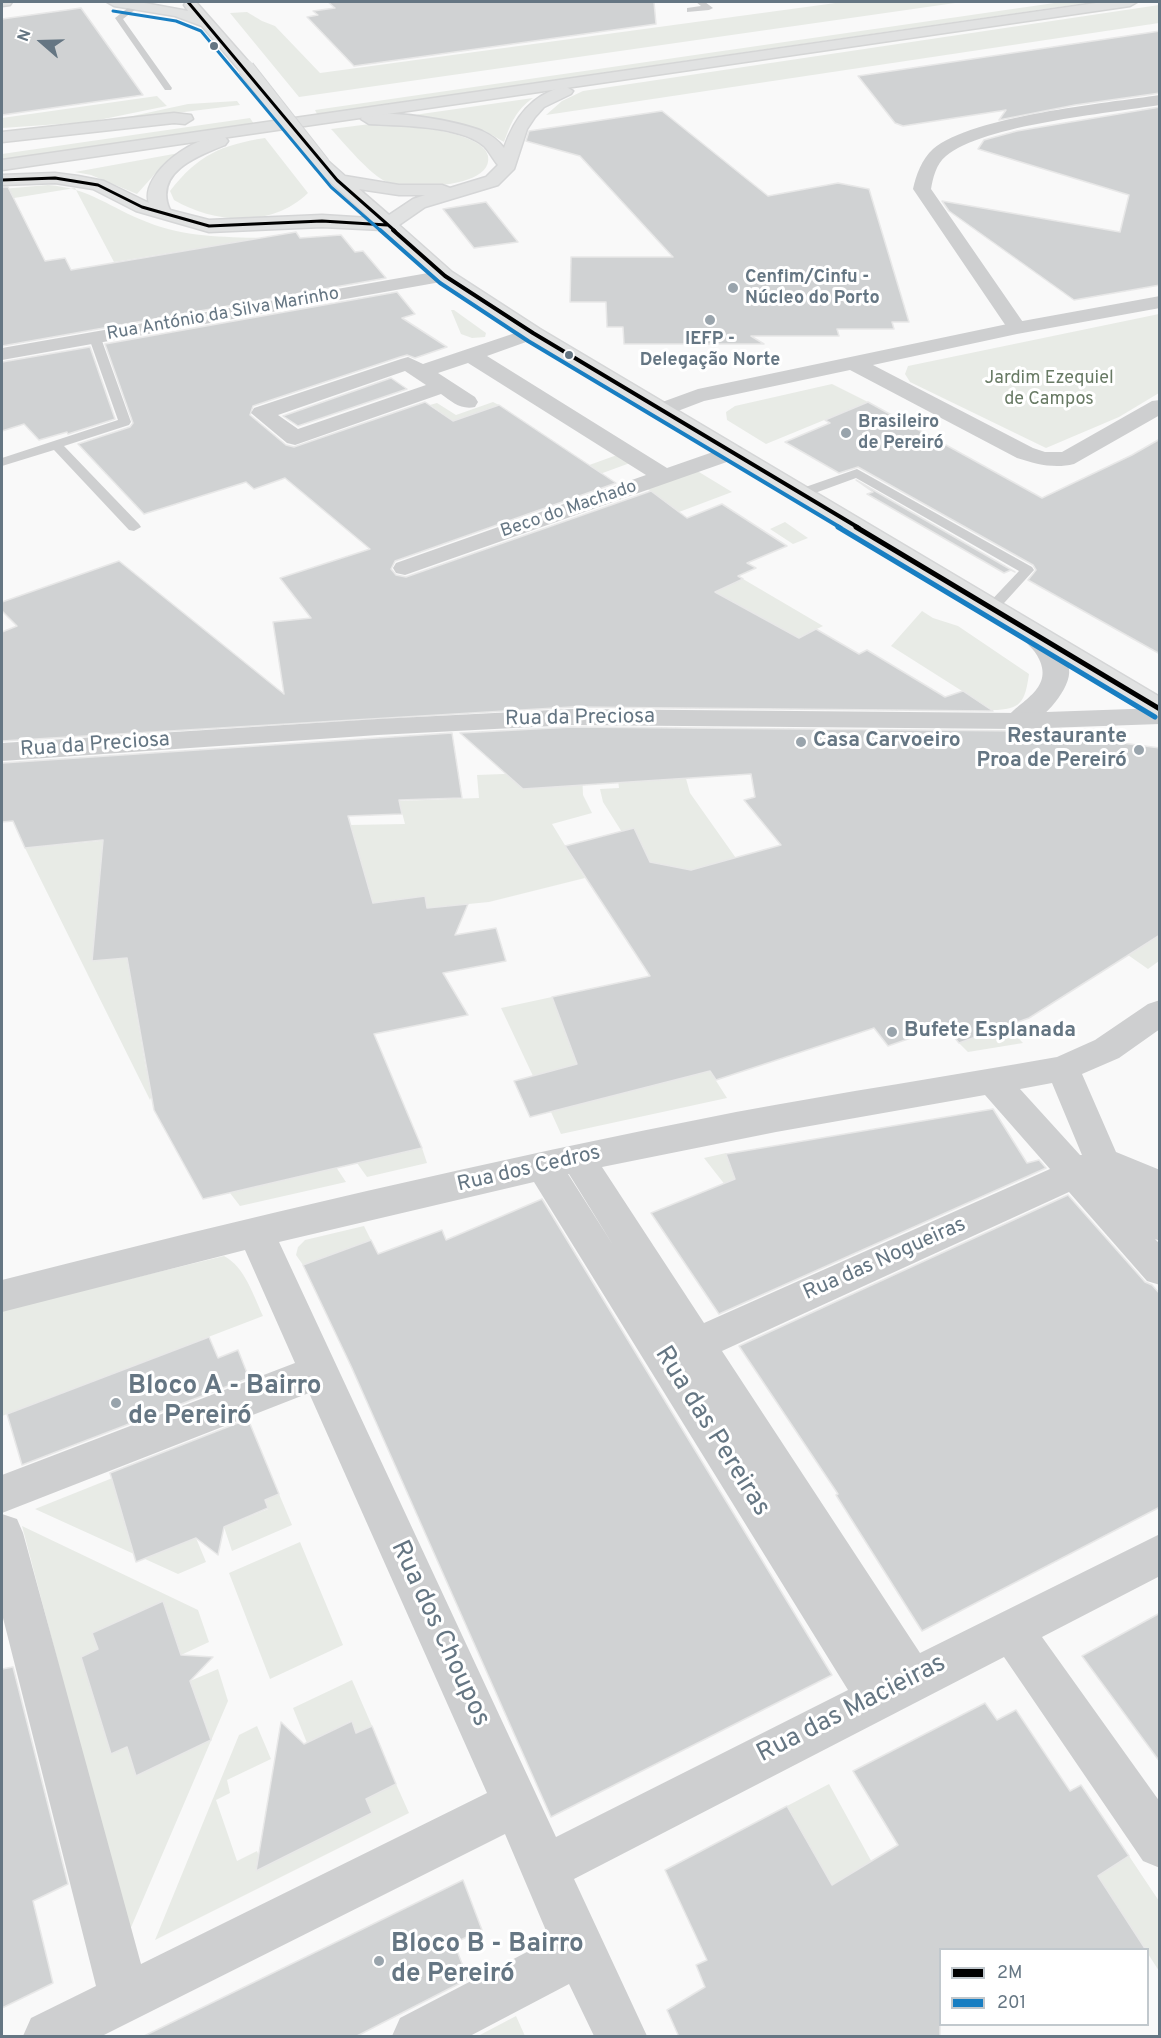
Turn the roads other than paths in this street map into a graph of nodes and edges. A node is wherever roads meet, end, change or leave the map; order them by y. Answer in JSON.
{"nodes":[{"id":1,"x":114,"y":2,"type":"edge"},
{"id":2,"x":188,"y":2,"type":"edge"},
{"id":3,"x":700,"y":2,"type":"edge"},
{"id":4,"x":1130,"y":2,"type":"edge"},
{"id":5,"x":137,"y":5,"type":"junction"},
{"id":6,"x":214,"y":6,"type":"dead end"},
{"id":7,"x":690,"y":10,"type":"dead end"},
{"id":8,"x":206,"y":23,"type":"junction"},
{"id":9,"x":643,"y":72,"type":"junction"},
{"id":10,"x":168,"y":88,"type":"dead end"},
{"id":11,"x":566,"y":91,"type":"junction"},
{"id":12,"x":1160,"y":100,"type":"edge"},
{"id":13,"x":296,"y":105,"type":"dead end"},
{"id":14,"x":250,"y":112,"type":"dead end"},
{"id":15,"x":369,"y":119,"type":"junction"},
{"id":16,"x":2,"y":137,"type":"edge"},
{"id":17,"x":219,"y":141,"type":"junction"},
{"id":18,"x":2,"y":150,"type":"edge"},
{"id":19,"x":505,"y":164,"type":"junction"},
{"id":20,"x":2,"y":165,"type":"edge"},
{"id":21,"x":2,"y":180,"type":"edge"},
{"id":22,"x":337,"y":180,"type":"junction"},
{"id":23,"x":479,"y":186,"type":"junction"},
{"id":24,"x":163,"y":214,"type":"junction"},
{"id":25,"x":260,"y":224,"type":"junction"},
{"id":26,"x":387,"y":225,"type":"junction"},
{"id":27,"x":445,"y":276,"type":"junction"},
{"id":28,"x":1160,"y":302,"type":"edge"},
{"id":29,"x":1017,"y":328,"type":"junction"},
{"id":30,"x":533,"y":333,"type":"junction"},
{"id":31,"x":95,"y":338,"type":"junction"},
{"id":32,"x":2,"y":354,"type":"edge"},
{"id":33,"x":470,"y":355,"type":"junction"},
{"id":34,"x":851,"y":362,"type":"junction"},
{"id":35,"x":421,"y":372,"type":"junction"},
{"id":36,"x":444,"y":386,"type":"junction"},
{"id":37,"x":467,"y":402,"type":"dead end"},
{"id":38,"x":1160,"y":406,"type":"edge"},
{"id":39,"x":662,"y":410,"type":"junction"},
{"id":40,"x":56,"y":445,"type":"junction"},
{"id":41,"x":733,"y":452,"type":"junction"},
{"id":42,"x":2,"y":462,"type":"edge"},
{"id":43,"x":664,"y":476,"type":"junction"},
{"id":44,"x":800,"y":494,"type":"junction"},
{"id":45,"x":134,"y":527,"type":"dead end"},
{"id":46,"x":405,"y":568,"type":"dead end"},
{"id":47,"x":990,"y":610,"type":"junction"},
{"id":48,"x":1030,"y":633,"type":"junction"},
{"id":49,"x":1160,"y":710,"type":"edge"},
{"id":50,"x":1160,"y":716,"type":"edge"},
{"id":51,"x":1018,"y":721,"type":"junction"},
{"id":52,"x":2,"y":752,"type":"edge"},
{"id":53,"x":1160,"y":1012,"type":"edge"},
{"id":54,"x":1063,"y":1069,"type":"junction"},
{"id":55,"x":993,"y":1081,"type":"junction"},
{"id":56,"x":561,"y":1163,"type":"junction"},
{"id":57,"x":1089,"y":1168,"type":"junction"},
{"id":58,"x":1160,"y":1186,"type":"edge"},
{"id":59,"x":1160,"y":1226,"type":"edge"},
{"id":60,"x":256,"y":1233,"type":"junction"},
{"id":61,"x":1160,"y":1270,"type":"edge"},
{"id":62,"x":2,"y":1296,"type":"edge"},
{"id":63,"x":696,"y":1345,"type":"junction"},
{"id":64,"x":319,"y":1371,"type":"junction"},
{"id":65,"x":2,"y":1494,"type":"edge"},
{"id":66,"x":2,"y":1533,"type":"edge"},
{"id":67,"x":1160,"y":1554,"type":"edge"},
{"id":68,"x":1011,"y":1630,"type":"junction"},
{"id":69,"x":894,"y":1688,"type":"junction"},
{"id":70,"x":516,"y":1804,"type":"junction"},
{"id":71,"x":1160,"y":1844,"type":"edge"},
{"id":72,"x":545,"y":1868,"type":"junction"},
{"id":73,"x":580,"y":1951,"type":"junction"},
{"id":74,"x":125,"y":1999,"type":"junction"},
{"id":75,"x":49,"y":2037,"type":"edge"},
{"id":76,"x":418,"y":2037,"type":"edge"},
{"id":77,"x":621,"y":2037,"type":"edge"}],
"edges":[{"from":1,"to":5,"type":"main road"},
{"from":2,"to":8,"type":"main road"},
{"from":3,"to":7,"type":"lane"},
{"from":4,"to":9,"type":"main road"},
{"from":5,"to":8,"type":"main road"},
{"from":5,"to":10,"type":"lane"},
{"from":6,"to":8,"type":"main road"},
{"from":8,"to":22,"type":"main road","bridge":true},
{"from":9,"to":11,"type":"main road"},
{"from":9,"to":20,"type":"main road"},
{"from":11,"to":15,"type":"main road"},
{"from":11,"to":19,"type":"main road"},
{"from":12,"to":29,"type":"street"},
{"from":13,"to":14,"type":"main road"},
{"from":15,"to":17,"type":"main road"},
{"from":15,"to":19,"type":"main road"},
{"from":16,"to":18,"type":"main road"},
{"from":17,"to":21,"type":"main road"},
{"from":17,"to":24,"type":"main road"},
{"from":19,"to":23,"type":"main road"},
{"from":21,"to":24,"type":"main road"},
{"from":22,"to":23,"type":"main road"},
{"from":22,"to":25,"type":"main road"},
{"from":22,"to":26,"type":"main road"},
{"from":23,"to":26,"type":"main road"},
{"from":24,"to":25,"type":"main road"},
{"from":25,"to":26,"type":"main road"},
{"from":26,"to":27,"type":"main road"},
{"from":27,"to":30,"type":"main road"},
{"from":27,"to":31,"type":"street","name":"Rua António da Silva Marinho"},
{"from":28,"to":29,"type":"street"},
{"from":29,"to":34,"type":"street"},
{"from":30,"to":33,"type":"street"},
{"from":30,"to":39,"type":"main road"},
{"from":31,"to":32,"type":"street","name":"Rua António da Silva Marinho"},
{"from":31,"to":40,"type":"lane"},
{"from":33,"to":35,"type":"street"},
{"from":33,"to":43,"type":"street"},
{"from":34,"to":38,"type":"street"},
{"from":34,"to":39,"type":"street"},
{"from":35,"to":36,"type":"street"},
{"from":35,"to":36,"type":"street"},
{"from":36,"to":37,"type":"street"},
{"from":39,"to":41,"type":"main road"},
{"from":40,"to":42,"type":"lane"},
{"from":40,"to":45,"type":"lane"},
{"from":41,"to":43,"type":"street","name":"Beco do Machado"},
{"from":41,"to":44,"type":"main road"},
{"from":43,"to":46,"type":"street","name":"Beco do Machado"},
{"from":44,"to":47,"type":"main road"},
{"from":44,"to":47,"type":"lane"},
{"from":47,"to":48,"type":"main road"},
{"from":48,"to":49,"type":"main road"},
{"from":48,"to":51,"type":"street"},
{"from":50,"to":51,"type":"street","name":"Rua da Preciosa"},
{"from":51,"to":52,"type":"street","name":"Rua da Preciosa"},
{"from":53,"to":54,"type":"street","name":"Rua dos Cedros"},
{"from":54,"to":55,"type":"street","name":"Rua dos Cedros"},
{"from":54,"to":57,"type":"street"},
{"from":55,"to":56,"type":"street","name":"Rua dos Cedros"},
{"from":55,"to":57,"type":"street"},
{"from":56,"to":60,"type":"street","name":"Rua dos Cedros"},
{"from":56,"to":63,"type":"street","name":"Rua das Pereiras"},
{"from":56,"to":69,"type":"street","name":"Rua das Pereiras"},
{"from":57,"to":58,"type":"street"},
{"from":57,"to":59,"type":"street"},
{"from":57,"to":61,"type":"street"},
{"from":57,"to":63,"type":"street","name":"Rua das Nogueiras"},
{"from":60,"to":62,"type":"street","name":"Rua dos Cedros"},
{"from":60,"to":64,"type":"street","name":"Rua dos Choupos"},
{"from":63,"to":69,"type":"street","name":"Rua das Pereiras"},
{"from":64,"to":65,"type":"street"},
{"from":64,"to":70,"type":"street","name":"Rua dos Choupos"},
{"from":66,"to":74,"type":"street"},
{"from":67,"to":68,"type":"street","name":"Rua das Macieiras"},
{"from":68,"to":69,"type":"street","name":"Rua das Macieiras"},
{"from":68,"to":71,"type":"street"},
{"from":69,"to":72,"type":"street","name":"Rua das Macieiras"},
{"from":70,"to":72,"type":"street","name":"Rua dos Choupos"},
{"from":70,"to":74,"type":"street"},
{"from":72,"to":73,"type":"street","name":"Rua dos Choupos"},
{"from":73,"to":76,"type":"street"},
{"from":73,"to":77,"type":"street","name":"Rua dos Choupos"},
{"from":74,"to":75,"type":"street"}]}
